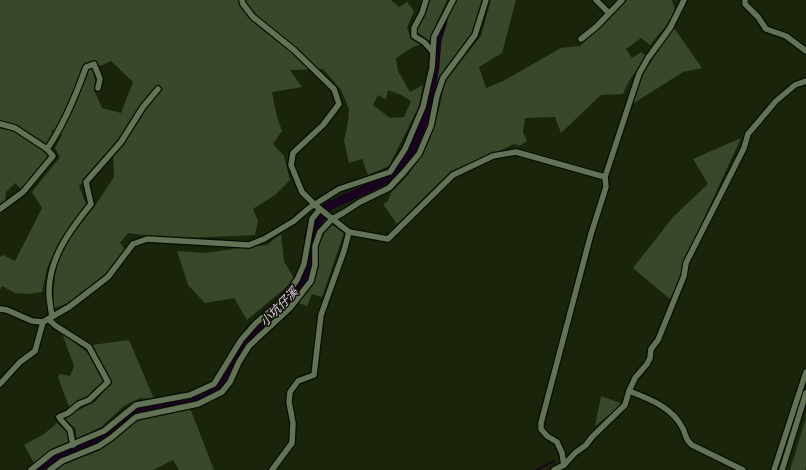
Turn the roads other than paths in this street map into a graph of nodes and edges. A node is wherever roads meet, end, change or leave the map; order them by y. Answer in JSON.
{"nodes":[{"id":1,"x":242,"y":0,"type":"edge"},
{"id":2,"x":426,"y":0,"type":"edge"},
{"id":3,"x":453,"y":0,"type":"edge"},
{"id":4,"x":486,"y":0,"type":"edge"},
{"id":5,"x":596,"y":0,"type":"edge"},
{"id":6,"x":622,"y":0,"type":"edge"},
{"id":7,"x":684,"y":0,"type":"edge"},
{"id":8,"x":745,"y":0,"type":"edge"},
{"id":9,"x":609,"y":13,"type":"junction"},
{"id":10,"x":581,"y":39,"type":"dead end"},
{"id":11,"x":433,"y":52,"type":"junction"},
{"id":12,"x":806,"y":52,"type":"edge"},
{"id":13,"x":806,"y":81,"type":"edge"},
{"id":14,"x":98,"y":88,"type":"dead end"},
{"id":15,"x":158,"y":89,"type":"dead end"},
{"id":16,"x":437,"y":96,"type":"junction"},
{"id":17,"x":423,"y":106,"type":"junction"},
{"id":18,"x":0,"y":124,"type":"edge"},
{"id":19,"x":47,"y":149,"type":"junction"},
{"id":20,"x":605,"y":177,"type":"junction"},
{"id":21,"x":315,"y":205,"type":"junction"},
{"id":22,"x":0,"y":209,"type":"edge"},
{"id":23,"x":320,"y":209,"type":"junction"},
{"id":24,"x":332,"y":219,"type":"junction"},
{"id":25,"x":349,"y":232,"type":"junction"},
{"id":26,"x":0,"y":309,"type":"edge"},
{"id":27,"x":48,"y":319,"type":"junction"},
{"id":28,"x":806,"y":372,"type":"edge"},
{"id":29,"x":0,"y":384,"type":"edge"},
{"id":30,"x":629,"y":391,"type":"junction"},
{"id":31,"x":806,"y":393,"type":"edge"},
{"id":32,"x":73,"y":444,"type":"junction"},
{"id":33,"x":564,"y":465,"type":"junction"},
{"id":34,"x":31,"y":470,"type":"edge"},
{"id":35,"x":50,"y":470,"type":"edge"},
{"id":36,"x":272,"y":470,"type":"edge"},
{"id":37,"x":554,"y":470,"type":"edge"},
{"id":38,"x":743,"y":470,"type":"edge"},
{"id":39,"x":774,"y":470,"type":"edge"},
{"id":40,"x":782,"y":470,"type":"edge"}],
"edges":[{"from":1,"to":21,"type":"street"},
{"from":2,"to":11,"type":"street"},
{"from":3,"to":11,"type":"street"},
{"from":4,"to":16,"type":"street"},
{"from":5,"to":9,"type":"street"},
{"from":6,"to":9,"type":"street"},
{"from":7,"to":20,"type":"street"},
{"from":8,"to":12,"type":"street"},
{"from":9,"to":10,"type":"street"},
{"from":11,"to":17,"type":"street"},
{"from":13,"to":30,"type":"street"},
{"from":14,"to":19,"type":"street"},
{"from":15,"to":27,"type":"street"},
{"from":16,"to":17,"type":"street"},
{"from":16,"to":24,"type":"street"},
{"from":17,"to":21,"type":"street"},
{"from":18,"to":19,"type":"street"},
{"from":19,"to":22,"type":"street"},
{"from":20,"to":25,"type":"street"},
{"from":20,"to":33,"type":"street"},
{"from":21,"to":23,"type":"street"},
{"from":21,"to":27,"type":"street"},
{"from":23,"to":24,"type":"street"},
{"from":23,"to":32,"type":"street"},
{"from":24,"to":25,"type":"street"},
{"from":24,"to":35,"type":"street"},
{"from":25,"to":36,"type":"street"},
{"from":26,"to":27,"type":"street"},
{"from":27,"to":29,"type":"street"},
{"from":27,"to":32,"type":"street"},
{"from":28,"to":39,"type":"street"},
{"from":30,"to":33,"type":"street"},
{"from":30,"to":38,"type":"street"},
{"from":31,"to":40,"type":"street"},
{"from":32,"to":34,"type":"street"},
{"from":33,"to":37,"type":"street"}]}
